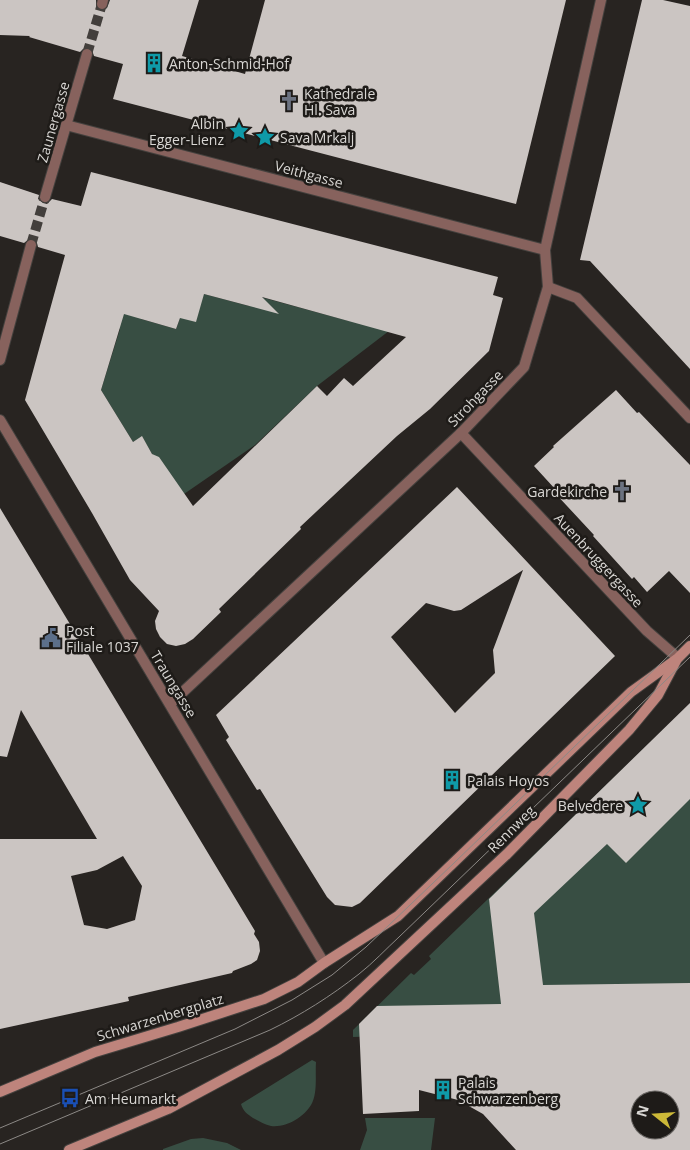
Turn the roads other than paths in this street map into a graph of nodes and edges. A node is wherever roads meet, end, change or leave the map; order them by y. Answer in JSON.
{"nodes":[{"id":1,"x":601,"y":0,"type":"edge"},
{"id":2,"x":87,"y":54,"type":"tunnel mouth"},
{"id":3,"x":66,"y":125,"type":"junction"},
{"id":4,"x":45,"y":197,"type":"tunnel mouth"},
{"id":5,"x":31,"y":245,"type":"tunnel mouth"},
{"id":6,"x":545,"y":250,"type":"junction"},
{"id":7,"x":548,"y":287,"type":"junction"},
{"id":8,"x":0,"y":360,"type":"edge"},
{"id":9,"x":690,"y":418,"type":"edge"},
{"id":10,"x":0,"y":420,"type":"edge"},
{"id":11,"x":461,"y":433,"type":"junction"},
{"id":12,"x":690,"y":646,"type":"edge"},
{"id":13,"x":678,"y":658,"type":"junction"},
{"id":14,"x":170,"y":704,"type":"junction"},
{"id":15,"x":324,"y":963,"type":"junction"},
{"id":16,"x":0,"y":1092,"type":"edge"},
{"id":17,"x":69,"y":1150,"type":"edge"}],
"edges":[{"from":1,"to":6,"type":"street","name":"Strohgasse"},
{"from":2,"to":3,"type":"street","name":"Zaunergasse"},
{"from":3,"to":4,"type":"street","name":"Zaunergasse"},
{"from":3,"to":6,"type":"street","name":"Veithgasse"},
{"from":5,"to":8,"type":"street"},
{"from":6,"to":7,"type":"street","name":"Strohgasse"},
{"from":7,"to":9,"type":"street"},
{"from":7,"to":11,"type":"street","name":"Strohgasse"},
{"from":10,"to":14,"type":"street","name":"Traungasse"},
{"from":11,"to":13,"type":"street","name":"Auenbruggergasse"},
{"from":11,"to":14,"type":"street","name":"Strohgasse"},
{"from":12,"to":13,"type":"main road","name":"Rennweg"},
{"from":13,"to":15,"type":"main road","name":"Rennweg"},
{"from":13,"to":17,"type":"main road","name":"Rennweg"},
{"from":14,"to":15,"type":"street","name":"Traungasse"},
{"from":15,"to":16,"type":"main road","name":"Schwarzenbergplatz"}]}
